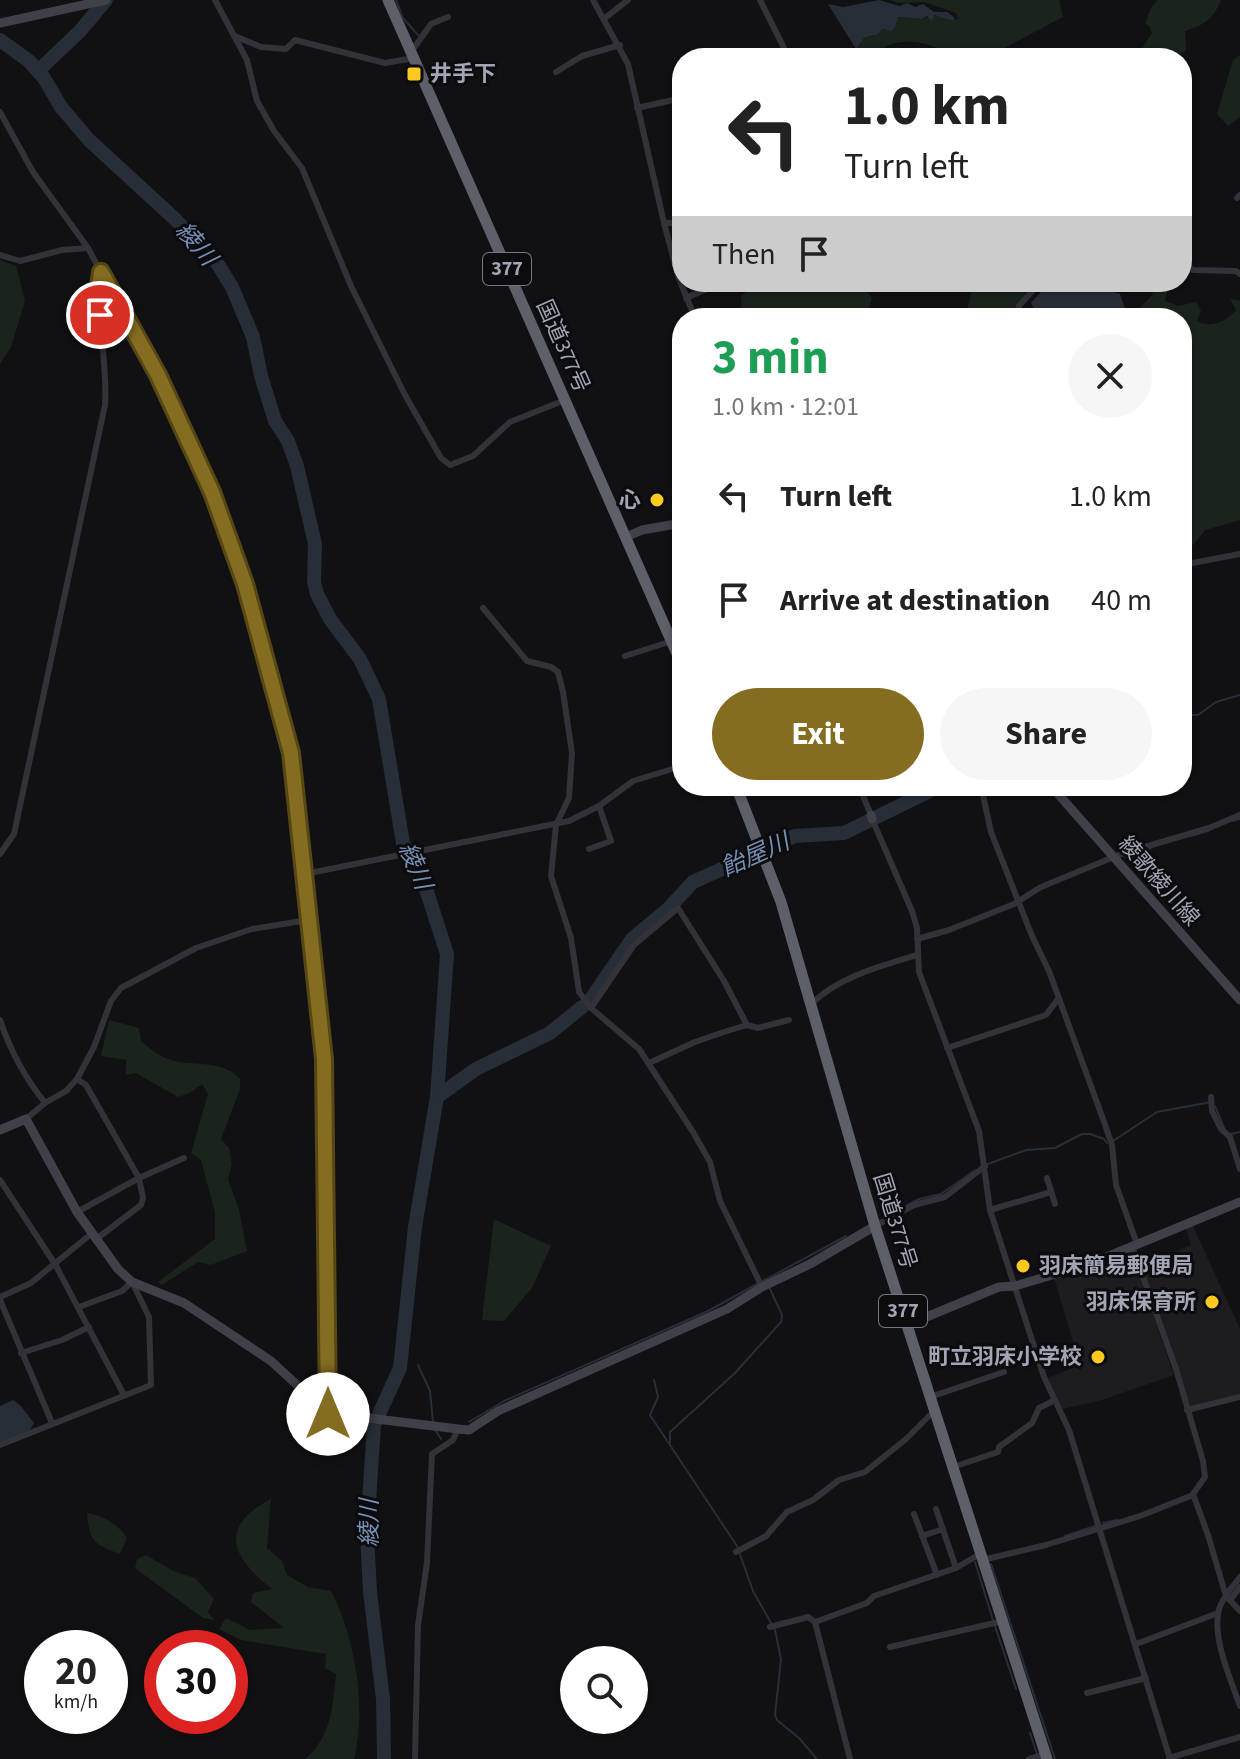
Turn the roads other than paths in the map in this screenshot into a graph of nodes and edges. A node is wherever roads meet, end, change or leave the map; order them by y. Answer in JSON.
{"nodes":[{"id":1,"x":106,"y":0,"type":"edge"},
{"id":2,"x":215,"y":0,"type":"edge"},
{"id":3,"x":388,"y":0,"type":"edge"},
{"id":4,"x":593,"y":0,"type":"edge"},
{"id":5,"x":628,"y":0,"type":"edge"},
{"id":6,"x":760,"y":0,"type":"edge"},
{"id":7,"x":448,"y":17,"type":"dead end"},
{"id":8,"x":605,"y":18,"type":"junction"},
{"id":9,"x":0,"y":23,"type":"edge"},
{"id":10,"x":234,"y":36,"type":"junction"},
{"id":11,"x":620,"y":45,"type":"junction"},
{"id":12,"x":784,"y":48,"type":"edge"},
{"id":13,"x":412,"y":55,"type":"junction"},
{"id":14,"x":556,"y":72,"type":"dead end"},
{"id":15,"x":672,"y":100,"type":"edge"},
{"id":16,"x":637,"y":108,"type":"junction"},
{"id":17,"x":0,"y":112,"type":"edge"},
{"id":18,"x":664,"y":223,"type":"junction"},
{"id":19,"x":672,"y":223,"type":"edge"},
{"id":20,"x":88,"y":248,"type":"junction"},
{"id":21,"x":672,"y":250,"type":"edge"},
{"id":22,"x":0,"y":255,"type":"edge"},
{"id":23,"x":1192,"y":269,"type":"edge"},
{"id":24,"x":101,"y":272,"type":"junction"},
{"id":25,"x":1240,"y":274,"type":"edge"},
{"id":26,"x":684,"y":292,"type":"edge"},
{"id":27,"x":700,"y":292,"type":"edge"},
{"id":28,"x":1031,"y":292,"type":"edge"},
{"id":29,"x":686,"y":298,"type":"junction"},
{"id":30,"x":690,"y":308,"type":"edge"},
{"id":31,"x":1019,"y":308,"type":"edge"},
{"id":32,"x":565,"y":400,"type":"junction"},
{"id":33,"x":672,"y":525,"type":"edge"},
{"id":34,"x":626,"y":537,"type":"junction"},
{"id":35,"x":1240,"y":554,"type":"edge"},
{"id":36,"x":1192,"y":563,"type":"edge"},
{"id":37,"x":483,"y":608,"type":"dead end"},
{"id":38,"x":672,"y":641,"type":"joint"},
{"id":39,"x":625,"y":656,"type":"dead end"},
{"id":40,"x":672,"y":769,"type":"edge"},
{"id":41,"x":740,"y":796,"type":"edge"},
{"id":42,"x":863,"y":796,"type":"edge"},
{"id":43,"x":983,"y":796,"type":"edge"},
{"id":44,"x":1060,"y":796,"type":"edge"},
{"id":45,"x":599,"y":806,"type":"junction"},
{"id":46,"x":1240,"y":815,"type":"edge"},
{"id":47,"x":556,"y":825,"type":"junction"},
{"id":48,"x":589,"y":849,"type":"dead end"},
{"id":49,"x":0,"y":854,"type":"edge"},
{"id":50,"x":1114,"y":857,"type":"junction"},
{"id":51,"x":309,"y":873,"type":"junction"},
{"id":52,"x":1017,"y":900,"type":"junction"},
{"id":53,"x":308,"y":920,"type":"junction"},
{"id":54,"x":917,"y":939,"type":"junction"},
{"id":55,"x":917,"y":955,"type":"junction"},
{"id":56,"x":1058,"y":999,"type":"junction"},
{"id":57,"x":1240,"y":1000,"type":"edge"},
{"id":58,"x":811,"y":1004,"type":"junction"},
{"id":59,"x":591,"y":1008,"type":"junction"},
{"id":60,"x":0,"y":1020,"type":"edge"},
{"id":61,"x":789,"y":1020,"type":"dead end"},
{"id":62,"x":747,"y":1025,"type":"junction"},
{"id":63,"x":947,"y":1048,"type":"junction"},
{"id":64,"x":649,"y":1063,"type":"junction"},
{"id":65,"x":77,"y":1079,"type":"junction"},
{"id":66,"x":1212,"y":1100,"type":"dead end"},
{"id":67,"x":45,"y":1103,"type":"junction"},
{"id":68,"x":26,"y":1119,"type":"junction"},
{"id":69,"x":0,"y":1130,"type":"edge"},
{"id":70,"x":184,"y":1158,"type":"dead end"},
{"id":71,"x":985,"y":1166,"type":"junction"},
{"id":72,"x":1240,"y":1169,"type":"edge"},
{"id":73,"x":139,"y":1178,"type":"junction"},
{"id":74,"x":1047,"y":1178,"type":"dead end"},
{"id":75,"x":0,"y":1180,"type":"edge"},
{"id":76,"x":1051,"y":1192,"type":"junction"},
{"id":77,"x":1240,"y":1202,"type":"edge"},
{"id":78,"x":1055,"y":1204,"type":"dead end"},
{"id":79,"x":990,"y":1210,"type":"junction"},
{"id":80,"x":77,"y":1212,"type":"junction"},
{"id":81,"x":875,"y":1226,"type":"junction"},
{"id":82,"x":93,"y":1237,"type":"junction"},
{"id":83,"x":1134,"y":1245,"type":"junction"},
{"id":84,"x":55,"y":1264,"type":"junction"},
{"id":85,"x":132,"y":1282,"type":"junction"},
{"id":86,"x":760,"y":1284,"type":"junction"},
{"id":87,"x":1015,"y":1286,"type":"junction"},
{"id":88,"x":0,"y":1299,"type":"edge"},
{"id":89,"x":79,"y":1307,"type":"junction"},
{"id":90,"x":907,"y":1325,"type":"junction"},
{"id":91,"x":89,"y":1327,"type":"junction"},
{"id":92,"x":21,"y":1353,"type":"junction"},
{"id":93,"x":1004,"y":1372,"type":"dead end"},
{"id":94,"x":124,"y":1395,"type":"junction"},
{"id":95,"x":930,"y":1397,"type":"junction"},
{"id":96,"x":1240,"y":1397,"type":"edge"},
{"id":97,"x":1053,"y":1401,"type":"junction"},
{"id":98,"x":935,"y":1410,"type":"junction"},
{"id":99,"x":1187,"y":1410,"type":"junction"},
{"id":100,"x":332,"y":1415,"type":"junction"},
{"id":101,"x":52,"y":1423,"type":"junction"},
{"id":102,"x":455,"y":1428,"type":"junction"},
{"id":103,"x":0,"y":1445,"type":"edge"},
{"id":104,"x":953,"y":1467,"type":"junction"},
{"id":105,"x":1193,"y":1495,"type":"junction"},
{"id":106,"x":936,"y":1509,"type":"dead end"},
{"id":107,"x":914,"y":1514,"type":"dead end"},
{"id":108,"x":1100,"y":1527,"type":"junction"},
{"id":109,"x":943,"y":1529,"type":"junction"},
{"id":110,"x":922,"y":1536,"type":"junction"},
{"id":111,"x":738,"y":1551,"type":"dead end"},
{"id":112,"x":981,"y":1557,"type":"junction"},
{"id":113,"x":956,"y":1568,"type":"junction"},
{"id":114,"x":937,"y":1575,"type":"junction"},
{"id":115,"x":1240,"y":1577,"type":"edge"},
{"id":116,"x":1240,"y":1587,"type":"edge"},
{"id":117,"x":1228,"y":1598,"type":"junction"},
{"id":118,"x":1240,"y":1611,"type":"edge"},
{"id":119,"x":1218,"y":1613,"type":"junction"},
{"id":120,"x":815,"y":1622,"type":"junction"},
{"id":121,"x":997,"y":1622,"type":"junction"},
{"id":122,"x":772,"y":1626,"type":"dead end"},
{"id":123,"x":1136,"y":1644,"type":"junction"},
{"id":124,"x":890,"y":1647,"type":"dead end"},
{"id":125,"x":1146,"y":1678,"type":"junction"},
{"id":126,"x":1087,"y":1693,"type":"dead end"},
{"id":127,"x":1240,"y":1706,"type":"edge"},
{"id":128,"x":1240,"y":1737,"type":"edge"},
{"id":129,"x":1039,"y":1757,"type":"edge"},
{"id":130,"x":1170,"y":1758,"type":"edge"},
{"id":131,"x":415,"y":1759,"type":"edge"},
{"id":132,"x":850,"y":1759,"type":"edge"}],
"edges":[{"from":1,"to":9,"type":"street"},
{"from":2,"to":10,"type":"street"},
{"from":3,"to":13,"type":"highway","name":"国道377号","number":"377"},
{"from":4,"to":8,"type":"street"},
{"from":5,"to":8,"type":"street"},
{"from":6,"to":12,"type":"street"},
{"from":7,"to":13,"type":"street"},
{"from":8,"to":11,"type":"street"},
{"from":10,"to":13,"type":"street"},
{"from":10,"to":32,"type":"street"},
{"from":11,"to":14,"type":"street"},
{"from":11,"to":16,"type":"street"},
{"from":13,"to":32,"type":"highway","name":"国道377号","number":"377"},
{"from":15,"to":16,"type":"street"},
{"from":16,"to":18,"type":"street"},
{"from":17,"to":20,"type":"street"},
{"from":18,"to":19,"type":"street"},
{"from":18,"to":21,"type":"street"},
{"from":20,"to":22,"type":"street"},
{"from":20,"to":24,"type":"street"},
{"from":23,"to":25,"type":"street"},
{"from":24,"to":49,"type":"street"},
{"from":24,"to":51,"type":"street"},
{"from":26,"to":29,"type":"street"},
{"from":27,"to":29,"type":"street"},
{"from":28,"to":31,"type":"street"},
{"from":29,"to":30,"type":"street"},
{"from":32,"to":34,"type":"highway","name":"国道377号","number":"377"},
{"from":33,"to":34,"type":"street"},
{"from":34,"to":38,"type":"highway","name":"国道377号","number":"377"},
{"from":35,"to":36,"type":"street"},
{"from":37,"to":47,"type":"street"},
{"from":38,"to":39,"type":"street"},
{"from":40,"to":45,"type":"street"},
{"from":41,"to":58,"type":"highway","name":"国道377号","number":"377"},
{"from":42,"to":54,"type":"street"},
{"from":43,"to":52,"type":"street"},
{"from":44,"to":50,"type":"street","name":"綾歌綾川線"},
{"from":45,"to":47,"type":"street"},
{"from":45,"to":48,"type":"street"},
{"from":46,"to":50,"type":"street"},
{"from":47,"to":51,"type":"street"},
{"from":47,"to":59,"type":"street"},
{"from":50,"to":52,"type":"street"},
{"from":50,"to":57,"type":"street","name":"綾歌綾川線"},
{"from":51,"to":53,"type":"street"},
{"from":52,"to":54,"type":"street"},
{"from":52,"to":56,"type":"street"},
{"from":53,"to":65,"type":"street"},
{"from":53,"to":100,"type":"street"},
{"from":54,"to":55,"type":"street"},
{"from":55,"to":58,"type":"street"},
{"from":55,"to":63,"type":"street"},
{"from":56,"to":63,"type":"street"},
{"from":56,"to":83,"type":"street"},
{"from":58,"to":81,"type":"highway","name":"国道377号","number":"377"},
{"from":59,"to":62,"type":"street"},
{"from":59,"to":64,"type":"street"},
{"from":60,"to":67,"type":"street"},
{"from":61,"to":62,"type":"street"},
{"from":62,"to":64,"type":"street"},
{"from":63,"to":71,"type":"street"},
{"from":64,"to":86,"type":"street"},
{"from":65,"to":67,"type":"street"},
{"from":65,"to":73,"type":"street"},
{"from":66,"to":72,"type":"street"},
{"from":67,"to":68,"type":"street"},
{"from":68,"to":69,"type":"street"},
{"from":68,"to":80,"type":"street"},
{"from":70,"to":73,"type":"street"},
{"from":71,"to":79,"type":"street"},
{"from":71,"to":81,"type":"street"},
{"from":73,"to":80,"type":"street"},
{"from":73,"to":82,"type":"street"},
{"from":74,"to":76,"type":"street"},
{"from":75,"to":84,"type":"street"},
{"from":76,"to":78,"type":"street"},
{"from":76,"to":79,"type":"street"},
{"from":77,"to":83,"type":"street"},
{"from":79,"to":87,"type":"street"},
{"from":80,"to":82,"type":"street"},
{"from":81,"to":86,"type":"street"},
{"from":81,"to":90,"type":"highway","name":"国道377号","number":"377"},
{"from":82,"to":84,"type":"street"},
{"from":82,"to":85,"type":"street"},
{"from":83,"to":87,"type":"street"},
{"from":83,"to":99,"type":"street"},
{"from":84,"to":88,"type":"street"},
{"from":84,"to":89,"type":"street"},
{"from":85,"to":89,"type":"street"},
{"from":85,"to":94,"type":"street"},
{"from":85,"to":100,"type":"street"},
{"from":86,"to":102,"type":"street"},
{"from":87,"to":90,"type":"street"},
{"from":87,"to":97,"type":"street"},
{"from":88,"to":92,"type":"street"},
{"from":89,"to":91,"type":"street"},
{"from":90,"to":95,"type":"highway","name":"国道377号","number":"377"},
{"from":91,"to":92,"type":"street"},
{"from":91,"to":94,"type":"street"},
{"from":92,"to":101,"type":"street"},
{"from":93,"to":95,"type":"street"},
{"from":94,"to":101,"type":"street"},
{"from":95,"to":98,"type":"highway","name":"国道377号","number":"377"},
{"from":96,"to":99,"type":"street"},
{"from":97,"to":104,"type":"street"},
{"from":97,"to":108,"type":"street"},
{"from":98,"to":104,"type":"highway","name":"国道377号","number":"377"},
{"from":98,"to":111,"type":"street"},
{"from":99,"to":105,"type":"street"},
{"from":100,"to":102,"type":"street"},
{"from":101,"to":103,"type":"street"},
{"from":102,"to":131,"type":"street"},
{"from":104,"to":112,"type":"highway","name":"国道377号","number":"377"},
{"from":105,"to":108,"type":"street"},
{"from":105,"to":117,"type":"street"},
{"from":106,"to":109,"type":"street"},
{"from":107,"to":110,"type":"street"},
{"from":108,"to":112,"type":"street"},
{"from":108,"to":123,"type":"street"},
{"from":109,"to":110,"type":"street"},
{"from":109,"to":113,"type":"street"},
{"from":110,"to":114,"type":"street"},
{"from":112,"to":113,"type":"street"},
{"from":112,"to":121,"type":"highway","name":"国道377号","number":"377"},
{"from":113,"to":114,"type":"street"},
{"from":114,"to":120,"type":"street"},
{"from":115,"to":117,"type":"street"},
{"from":116,"to":117,"type":"street"},
{"from":117,"to":118,"type":"street"},
{"from":117,"to":119,"type":"street"},
{"from":119,"to":123,"type":"street"},
{"from":119,"to":127,"type":"street"},
{"from":120,"to":122,"type":"street"},
{"from":120,"to":132,"type":"street"},
{"from":121,"to":124,"type":"street"},
{"from":121,"to":129,"type":"highway","name":"国道377号","number":"377"},
{"from":123,"to":125,"type":"street"},
{"from":125,"to":126,"type":"street"},
{"from":125,"to":130,"type":"street"},
{"from":128,"to":130,"type":"street"}]}
